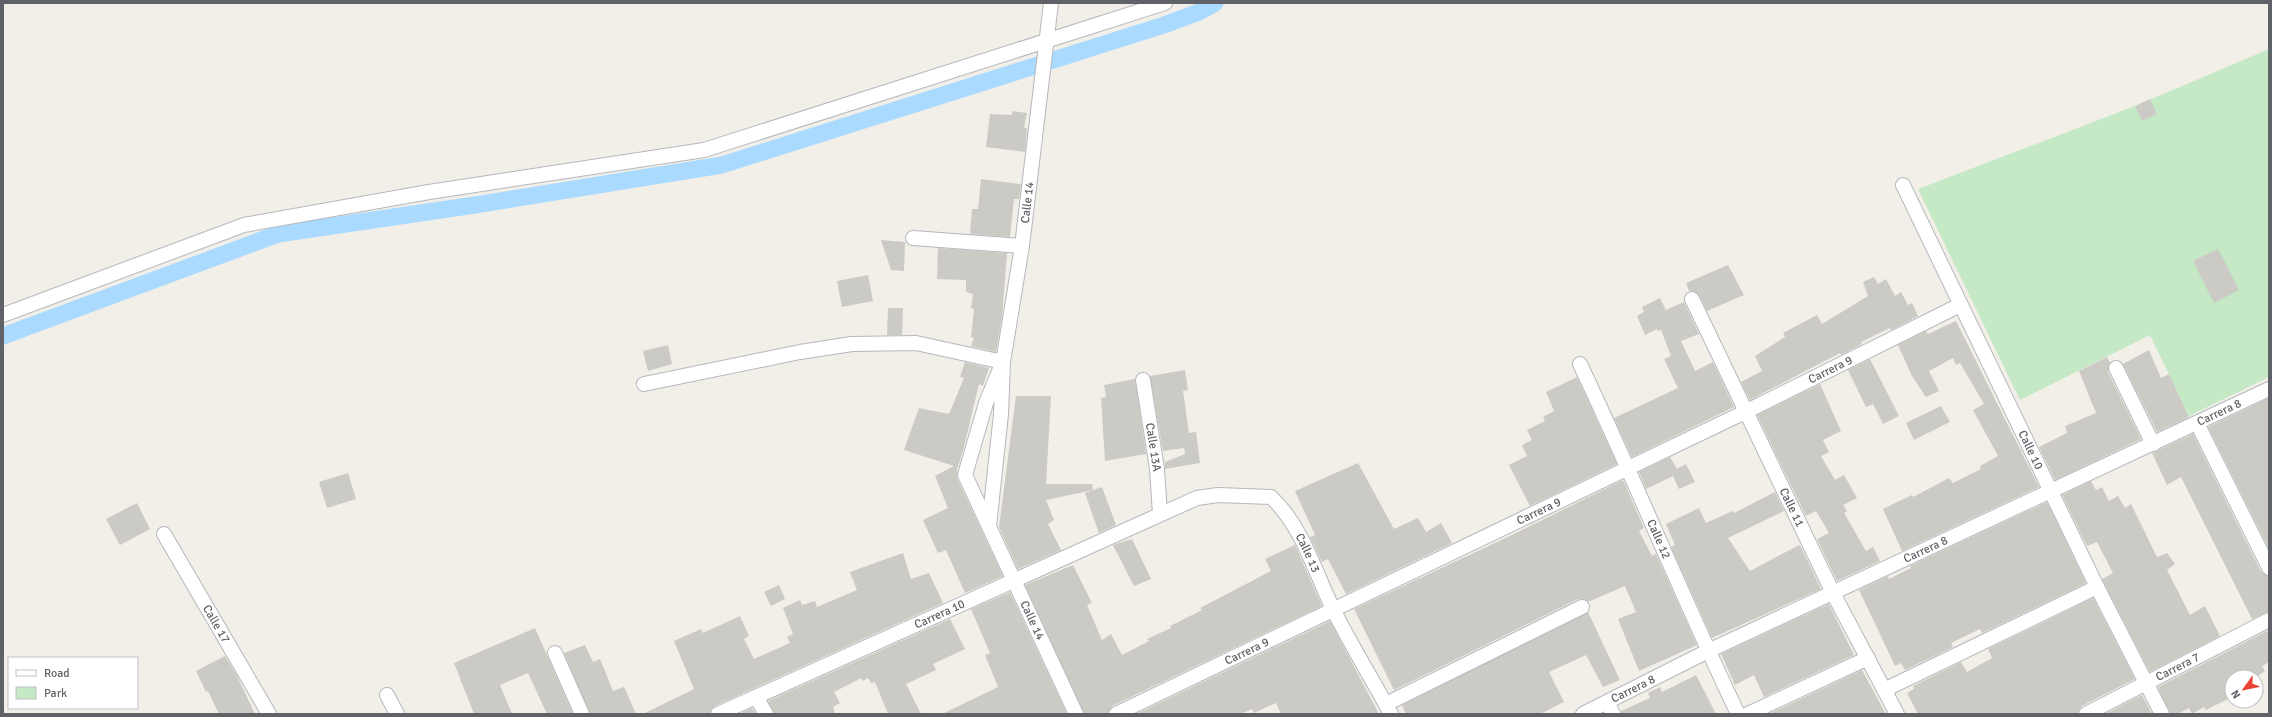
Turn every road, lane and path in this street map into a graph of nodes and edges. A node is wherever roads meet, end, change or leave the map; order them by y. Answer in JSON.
{"nodes":[{"id":1,"x":1051,"y":3,"type":"edge"},
{"id":2,"x":1165,"y":3,"type":"edge"},
{"id":3,"x":1045,"y":42,"type":"junction"},
{"id":4,"x":1903,"y":185,"type":"dead end"},
{"id":5,"x":913,"y":238,"type":"dead end"},
{"id":6,"x":1022,"y":246,"type":"junction"},
{"id":7,"x":1692,"y":298,"type":"dead end"},
{"id":8,"x":1960,"y":305,"type":"junction"},
{"id":9,"x":3,"y":315,"type":"edge"},
{"id":10,"x":1003,"y":362,"type":"junction"},
{"id":11,"x":1580,"y":364,"type":"dead end"},
{"id":12,"x":2116,"y":368,"type":"dead end"},
{"id":13,"x":1143,"y":380,"type":"dead end"},
{"id":14,"x":644,"y":384,"type":"dead end"},
{"id":15,"x":2269,"y":389,"type":"edge"},
{"id":16,"x":1745,"y":412,"type":"junction"},
{"id":17,"x":2197,"y":423,"type":"junction"},
{"id":18,"x":2153,"y":444,"type":"junction"},
{"id":19,"x":1629,"y":468,"type":"junction"},
{"id":20,"x":2050,"y":491,"type":"junction"},
{"id":21,"x":1160,"y":514,"type":"junction"},
{"id":22,"x":989,"y":526,"type":"junction"},
{"id":23,"x":164,"y":534,"type":"dead end"},
{"id":24,"x":2269,"y":568,"type":"edge"},
{"id":25,"x":1014,"y":582,"type":"junction"},
{"id":26,"x":2097,"y":587,"type":"junction"},
{"id":27,"x":1833,"y":593,"type":"junction"},
{"id":28,"x":1582,"y":607,"type":"dead end"},
{"id":29,"x":1334,"y":610,"type":"junction"},
{"id":30,"x":2269,"y":620,"type":"edge"},
{"id":31,"x":1708,"y":651,"type":"junction"},
{"id":32,"x":555,"y":653,"type":"dead end"},
{"id":33,"x":1868,"y":658,"type":"junction"},
{"id":34,"x":2146,"y":683,"type":"junction"},
{"id":35,"x":1884,"y":690,"type":"junction"},
{"id":36,"x":387,"y":695,"type":"dead end"},
{"id":37,"x":756,"y":697,"type":"junction"},
{"id":38,"x":1610,"y":708,"type":"edge"},
{"id":39,"x":1388,"y":709,"type":"edge"},
{"id":40,"x":269,"y":714,"type":"edge"},
{"id":41,"x":397,"y":714,"type":"edge"},
{"id":42,"x":582,"y":714,"type":"edge"},
{"id":43,"x":718,"y":714,"type":"edge"},
{"id":44,"x":766,"y":714,"type":"edge"},
{"id":45,"x":1076,"y":714,"type":"edge"},
{"id":46,"x":1116,"y":714,"type":"edge"},
{"id":47,"x":1583,"y":714,"type":"edge"},
{"id":48,"x":1738,"y":714,"type":"edge"},
{"id":49,"x":1748,"y":714,"type":"edge"},
{"id":50,"x":1897,"y":714,"type":"edge"},
{"id":51,"x":2086,"y":714,"type":"edge"},
{"id":52,"x":2162,"y":714,"type":"edge"}],
"edges":[{"from":1,"to":3,"type":"street","name":"Calle 14"},
{"from":2,"to":3,"type":"street"},
{"from":3,"to":6,"type":"street","name":"Calle 14"},
{"from":3,"to":9,"type":"street"},
{"from":4,"to":8,"type":"street","name":"Calle 10"},
{"from":5,"to":6,"type":"street"},
{"from":6,"to":10,"type":"street","name":"Calle 14"},
{"from":7,"to":16,"type":"street","name":"Calle 11"},
{"from":8,"to":16,"type":"street","name":"Carrera 9"},
{"from":8,"to":20,"type":"street","name":"Calle 10"},
{"from":10,"to":14,"type":"street"},
{"from":10,"to":22,"type":"street","name":"Calle 14"},
{"from":10,"to":22,"type":"street","name":"Calle 14"},
{"from":11,"to":19,"type":"street","name":"Calle 12"},
{"from":12,"to":18,"type":"street"},
{"from":13,"to":21,"type":"street","name":"Calle 13A"},
{"from":15,"to":17,"type":"street","name":"Carrera 8"},
{"from":16,"to":19,"type":"street","name":"Carrera 9"},
{"from":16,"to":27,"type":"street","name":"Calle 11"},
{"from":17,"to":18,"type":"street","name":"Carrera 8"},
{"from":17,"to":24,"type":"street"},
{"from":18,"to":20,"type":"street","name":"Carrera 8"},
{"from":19,"to":29,"type":"street","name":"Carrera 9"},
{"from":19,"to":31,"type":"street","name":"Calle 12"},
{"from":20,"to":26,"type":"street","name":"Calle 10"},
{"from":20,"to":27,"type":"street","name":"Carrera 8"},
{"from":21,"to":25,"type":"street","name":"Carrera 10"},
{"from":21,"to":29,"type":"street","name":"Calle 13"},
{"from":22,"to":25,"type":"street","name":"Calle 14"},
{"from":23,"to":40,"type":"street","name":"Calle 17"},
{"from":25,"to":37,"type":"street","name":"Carrera 10"},
{"from":25,"to":45,"type":"street","name":"Calle 14"},
{"from":26,"to":34,"type":"street","name":"Calle 10"},
{"from":26,"to":35,"type":"street"},
{"from":27,"to":31,"type":"street","name":"Carrera 8"},
{"from":27,"to":33,"type":"street","name":"Calle 11"},
{"from":28,"to":39,"type":"street"},
{"from":29,"to":39,"type":"street","name":"Calle 13"},
{"from":29,"to":46,"type":"street","name":"Carrera 9"},
{"from":30,"to":34,"type":"street","name":"Carrera 7"},
{"from":31,"to":38,"type":"street","name":"Carrera 8"},
{"from":31,"to":48,"type":"street","name":"Calle 12"},
{"from":32,"to":42,"type":"street"},
{"from":33,"to":35,"type":"street","name":"Calle 11"},
{"from":33,"to":49,"type":"street"},
{"from":34,"to":51,"type":"street","name":"Carrera 7"},
{"from":34,"to":52,"type":"street","name":"Calle 10"},
{"from":35,"to":50,"type":"street","name":"Calle 11"},
{"from":36,"to":41,"type":"street"},
{"from":37,"to":43,"type":"street","name":"Carrera 10"},
{"from":37,"to":44,"type":"street"},
{"from":38,"to":47,"type":"street","name":"Carrera 8"}]}
